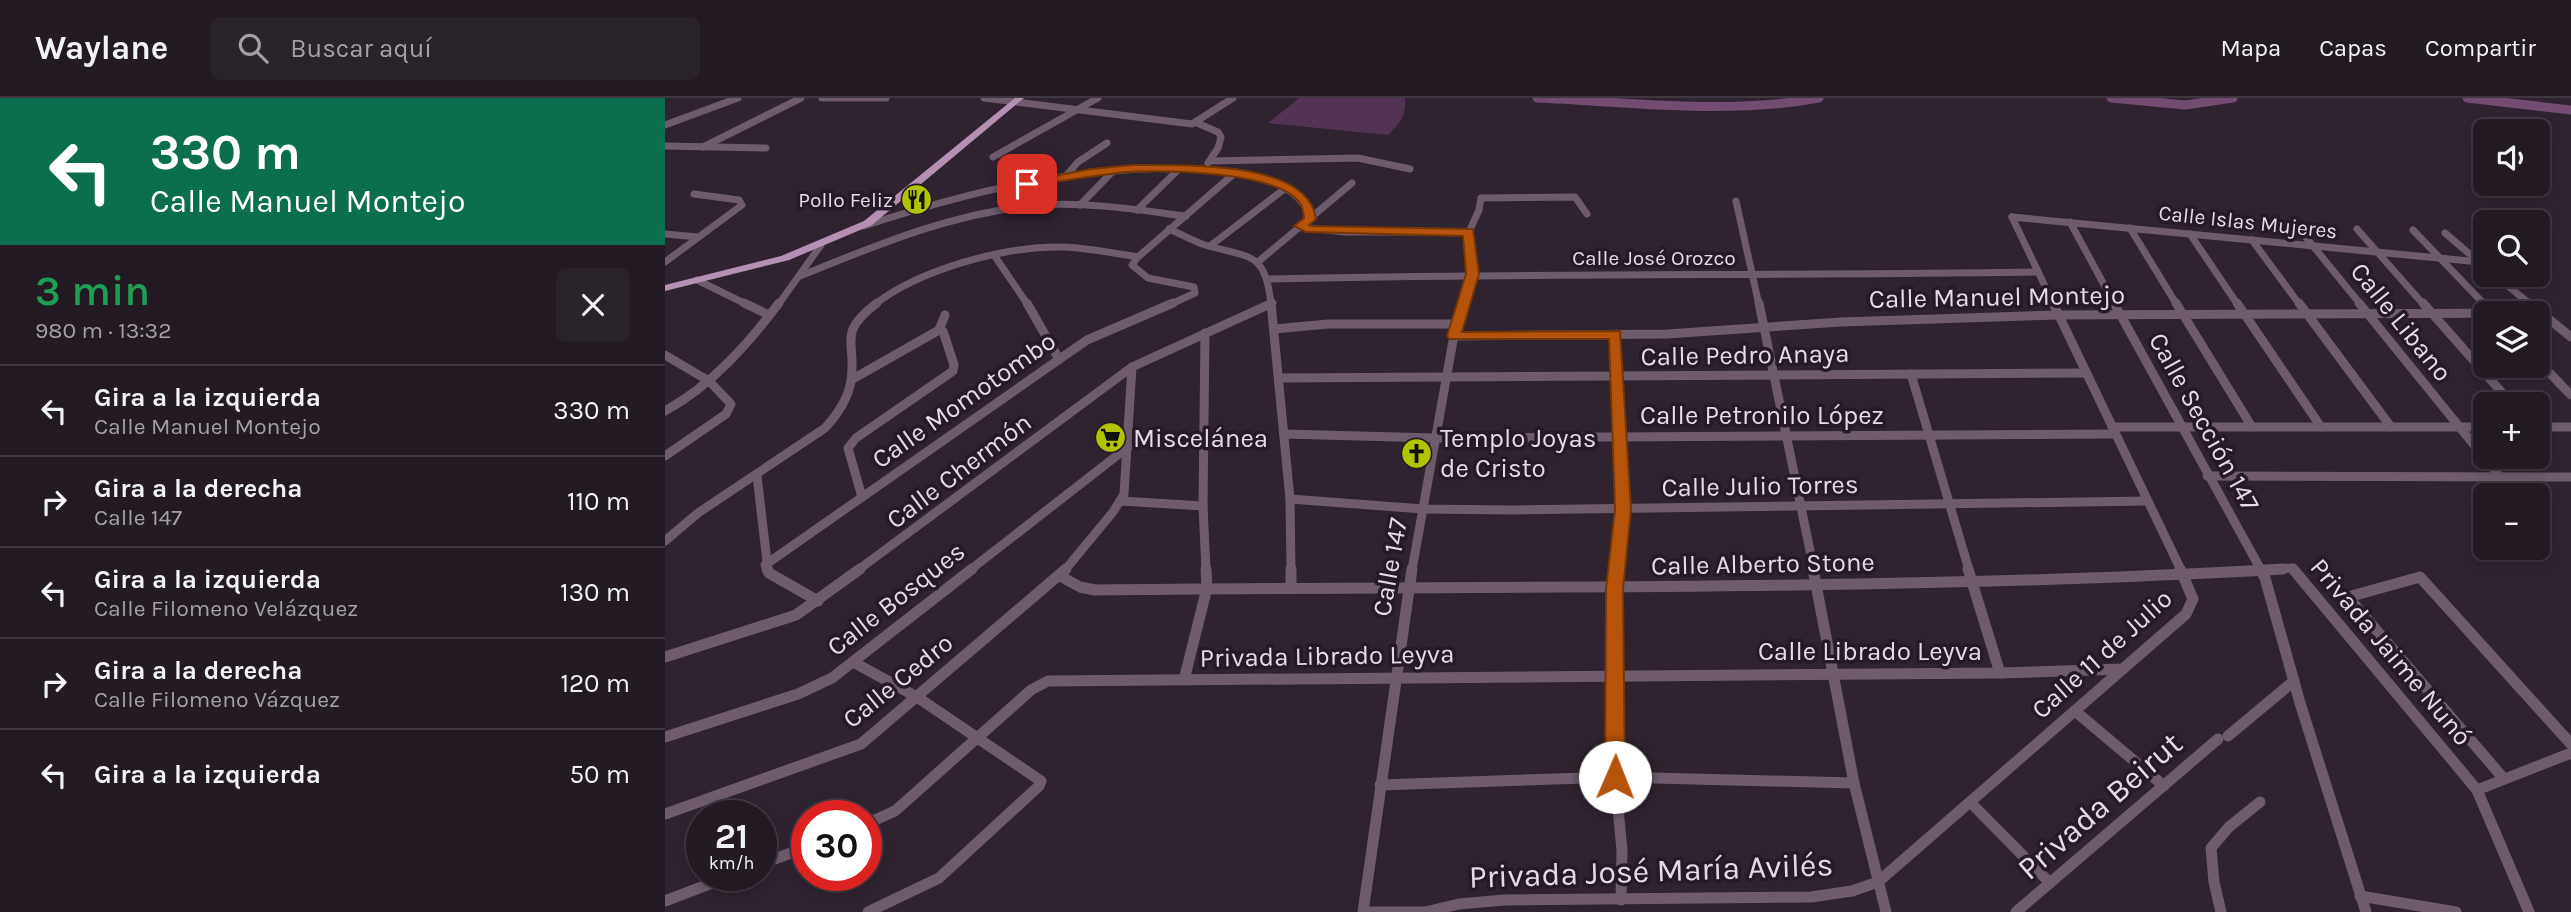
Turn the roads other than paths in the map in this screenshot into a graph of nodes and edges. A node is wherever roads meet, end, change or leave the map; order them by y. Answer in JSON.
{"nodes":[{"id":1,"x":739,"y":98,"type":"edge"},
{"id":2,"x":801,"y":98,"type":"edge"},
{"id":3,"x":822,"y":98,"type":"edge"},
{"id":4,"x":886,"y":98,"type":"edge"},
{"id":5,"x":984,"y":98,"type":"edge"},
{"id":6,"x":1098,"y":98,"type":"edge"},
{"id":7,"x":1233,"y":98,"type":"edge"},
{"id":8,"x":1014,"y":99,"type":"edge"},
{"id":9,"x":1077,"y":110,"type":"junction"},
{"id":10,"x":1197,"y":123,"type":"junction"},
{"id":11,"x":665,"y":125,"type":"edge"},
{"id":12,"x":1107,"y":143,"type":"dead end"},
{"id":13,"x":665,"y":146,"type":"edge"},
{"id":14,"x":703,"y":147,"type":"junction"},
{"id":15,"x":766,"y":148,"type":"dead end"},
{"id":16,"x":993,"y":157,"type":"dead end"},
{"id":17,"x":1210,"y":161,"type":"junction"},
{"id":18,"x":1179,"y":169,"type":"junction"},
{"id":19,"x":1410,"y":169,"type":"dead end"},
{"id":20,"x":1114,"y":170,"type":"junction"},
{"id":21,"x":1203,"y":170,"type":"junction"},
{"id":22,"x":1236,"y":172,"type":"junction"},
{"id":23,"x":1065,"y":177,"type":"junction"},
{"id":24,"x":1352,"y":183,"type":"dead end"},
{"id":25,"x":1287,"y":187,"type":"junction"},
{"id":26,"x":694,"y":194,"type":"dead end"},
{"id":27,"x":1737,"y":201,"type":"dead end"},
{"id":28,"x":1080,"y":205,"type":"junction"},
{"id":29,"x":1137,"y":209,"type":"junction"},
{"id":30,"x":1587,"y":214,"type":"dead end"},
{"id":31,"x":1186,"y":216,"type":"junction"},
{"id":32,"x":2012,"y":217,"type":"joint"},
{"id":33,"x":1310,"y":219,"type":"junction"},
{"id":34,"x":2070,"y":222,"type":"junction"},
{"id":35,"x":2296,"y":225,"type":"dead end"},
{"id":36,"x":1300,"y":226,"type":"junction"},
{"id":37,"x":2130,"y":228,"type":"junction"},
{"id":38,"x":857,"y":229,"type":"junction"},
{"id":39,"x":1169,"y":229,"type":"junction"},
{"id":40,"x":2357,"y":229,"type":"dead end"},
{"id":41,"x":2413,"y":230,"type":"dead end"},
{"id":42,"x":1469,"y":232,"type":"junction"},
{"id":43,"x":2445,"y":233,"type":"dead end"},
{"id":44,"x":665,"y":234,"type":"edge"},
{"id":45,"x":2190,"y":234,"type":"junction"},
{"id":46,"x":698,"y":237,"type":"junction"},
{"id":47,"x":2252,"y":240,"type":"junction"},
{"id":48,"x":821,"y":245,"type":"junction"},
{"id":49,"x":1210,"y":246,"type":"junction"},
{"id":50,"x":2312,"y":246,"type":"junction"},
{"id":51,"x":2377,"y":252,"type":"junction"},
{"id":52,"x":994,"y":255,"type":"junction"},
{"id":53,"x":2473,"y":256,"type":"edge"},
{"id":54,"x":1139,"y":257,"type":"junction"},
{"id":55,"x":2440,"y":258,"type":"junction"},
{"id":56,"x":1259,"y":261,"type":"junction"},
{"id":57,"x":665,"y":262,"type":"edge"},
{"id":58,"x":2473,"y":263,"type":"edge"},
{"id":59,"x":2038,"y":272,"type":"junction"},
{"id":60,"x":1472,"y":274,"type":"junction"},
{"id":61,"x":800,"y":276,"type":"junction"},
{"id":62,"x":1753,"y":276,"type":"junction"},
{"id":63,"x":1269,"y":279,"type":"junction"},
{"id":64,"x":665,"y":281,"type":"edge"},
{"id":65,"x":697,"y":281,"type":"junction"},
{"id":66,"x":2510,"y":287,"type":"edge"},
{"id":67,"x":665,"y":288,"type":"edge"},
{"id":68,"x":2481,"y":301,"type":"edge"},
{"id":69,"x":2527,"y":301,"type":"edge"},
{"id":70,"x":1272,"y":303,"type":"junction"},
{"id":71,"x":2431,"y":313,"type":"junction"},
{"id":72,"x":2473,"y":313,"type":"edge"},
{"id":73,"x":2183,"y":314,"type":"junction"},
{"id":74,"x":2245,"y":314,"type":"junction"},
{"id":75,"x":2307,"y":314,"type":"junction"},
{"id":76,"x":2367,"y":314,"type":"junction"},
{"id":77,"x":769,"y":315,"type":"junction"},
{"id":78,"x":945,"y":315,"type":"dead end"},
{"id":79,"x":2059,"y":315,"type":"junction"},
{"id":80,"x":2119,"y":315,"type":"junction"},
{"id":81,"x":2550,"y":320,"type":"edge"},
{"id":82,"x":1456,"y":324,"type":"junction"},
{"id":83,"x":1764,"y":326,"type":"junction"},
{"id":84,"x":1274,"y":329,"type":"junction"},
{"id":85,"x":939,"y":330,"type":"junction"},
{"id":86,"x":1205,"y":333,"type":"junction"},
{"id":87,"x":1616,"y":334,"type":"junction"},
{"id":88,"x":1454,"y":336,"type":"junction"},
{"id":89,"x":2571,"y":337,"type":"edge"},
{"id":90,"x":665,"y":355,"type":"edge"},
{"id":91,"x":1059,"y":359,"type":"junction"},
{"id":92,"x":1132,"y":367,"type":"junction"},
{"id":93,"x":2087,"y":373,"type":"junction"},
{"id":94,"x":2550,"y":373,"type":"edge"},
{"id":95,"x":1911,"y":374,"type":"junction"},
{"id":96,"x":1617,"y":377,"type":"junction"},
{"id":97,"x":1775,"y":377,"type":"junction"},
{"id":98,"x":1279,"y":378,"type":"junction"},
{"id":99,"x":1446,"y":378,"type":"junction"},
{"id":100,"x":851,"y":380,"type":"junction"},
{"id":101,"x":709,"y":381,"type":"junction"},
{"id":102,"x":2501,"y":392,"type":"edge"},
{"id":103,"x":2571,"y":395,"type":"edge"},
{"id":104,"x":665,"y":411,"type":"edge"},
{"id":105,"x":2181,"y":427,"type":"junction"},
{"id":106,"x":2252,"y":427,"type":"junction"},
{"id":107,"x":2321,"y":427,"type":"junction"},
{"id":108,"x":2391,"y":427,"type":"junction"},
{"id":109,"x":2459,"y":427,"type":"junction"},
{"id":110,"x":2473,"y":427,"type":"edge"},
{"id":111,"x":2550,"y":427,"type":"edge"},
{"id":112,"x":2571,"y":427,"type":"edge"},
{"id":113,"x":2113,"y":430,"type":"junction"},
{"id":114,"x":1284,"y":434,"type":"junction"},
{"id":115,"x":1927,"y":435,"type":"junction"},
{"id":116,"x":1788,"y":436,"type":"junction"},
{"id":117,"x":1619,"y":437,"type":"junction"},
{"id":118,"x":1435,"y":438,"type":"junction"},
{"id":119,"x":1128,"y":447,"type":"junction"},
{"id":120,"x":665,"y":456,"type":"edge"},
{"id":121,"x":757,"y":475,"type":"junction"},
{"id":122,"x":2207,"y":476,"type":"junction"},
{"id":123,"x":2500,"y":477,"type":"junction"},
{"id":124,"x":2571,"y":477,"type":"edge"},
{"id":125,"x":862,"y":497,"type":"junction"},
{"id":126,"x":1290,"y":499,"type":"junction"},
{"id":127,"x":1121,"y":501,"type":"junction"},
{"id":128,"x":2147,"y":501,"type":"junction"},
{"id":129,"x":1950,"y":504,"type":"junction"},
{"id":130,"x":1203,"y":506,"type":"junction"},
{"id":131,"x":1801,"y":507,"type":"junction"},
{"id":132,"x":1423,"y":509,"type":"junction"},
{"id":133,"x":1623,"y":509,"type":"junction"},
{"id":134,"x":665,"y":541,"type":"edge"},
{"id":135,"x":765,"y":565,"type":"junction"},
{"id":136,"x":2259,"y":570,"type":"junction"},
{"id":137,"x":1061,"y":576,"type":"junction"},
{"id":138,"x":2182,"y":576,"type":"junction"},
{"id":139,"x":1975,"y":583,"type":"junction"},
{"id":140,"x":1815,"y":586,"type":"junction"},
{"id":141,"x":1291,"y":587,"type":"junction"},
{"id":142,"x":1409,"y":587,"type":"junction"},
{"id":143,"x":1207,"y":588,"type":"junction"},
{"id":144,"x":1615,"y":589,"type":"junction"},
{"id":145,"x":818,"y":601,"type":"junction"},
{"id":146,"x":665,"y":657,"type":"edge"},
{"id":147,"x":853,"y":662,"type":"junction"},
{"id":148,"x":2123,"y":669,"type":"junction"},
{"id":149,"x":1833,"y":673,"type":"junction"},
{"id":150,"x":2000,"y":673,"type":"junction"},
{"id":151,"x":1616,"y":676,"type":"junction"},
{"id":152,"x":1394,"y":678,"type":"junction"},
{"id":153,"x":1184,"y":680,"type":"junction"},
{"id":154,"x":2294,"y":681,"type":"junction"},
{"id":155,"x":917,"y":697,"type":"junction"},
{"id":156,"x":2075,"y":711,"type":"junction"},
{"id":157,"x":665,"y":737,"type":"edge"},
{"id":158,"x":978,"y":737,"type":"junction"},
{"id":159,"x":2571,"y":744,"type":"edge"},
{"id":160,"x":2571,"y":753,"type":"edge"},
{"id":161,"x":1615,"y":777,"type":"junction"},
{"id":162,"x":2504,"y":779,"type":"junction"},
{"id":163,"x":1853,"y":783,"type":"junction"},
{"id":164,"x":1380,"y":785,"type":"junction"},
{"id":165,"x":2164,"y":786,"type":"junction"},
{"id":166,"x":2477,"y":790,"type":"junction"},
{"id":167,"x":1970,"y":802,"type":"junction"},
{"id":168,"x":2260,"y":802,"type":"dead end"},
{"id":169,"x":665,"y":814,"type":"edge"},
{"id":170,"x":882,"y":817,"type":"edge"},
{"id":171,"x":1878,"y":882,"type":"junction"},
{"id":172,"x":2050,"y":883,"type":"junction"},
{"id":173,"x":691,"y":891,"type":"edge"},
{"id":174,"x":2360,"y":896,"type":"junction"},
{"id":175,"x":1621,"y":900,"type":"junction"},
{"id":176,"x":665,"y":901,"type":"edge"},
{"id":177,"x":868,"y":912,"type":"edge"},
{"id":178,"x":1364,"y":912,"type":"edge"},
{"id":179,"x":1425,"y":912,"type":"edge"},
{"id":180,"x":1886,"y":912,"type":"edge"},
{"id":181,"x":2016,"y":912,"type":"edge"},
{"id":182,"x":2221,"y":912,"type":"edge"},
{"id":183,"x":2366,"y":912,"type":"edge"},
{"id":184,"x":2456,"y":912,"type":"edge"},
{"id":185,"x":2529,"y":912,"type":"edge"}],
"edges":[{"from":1,"to":11,"type":"street"},
{"from":2,"to":14,"type":"street"},
{"from":3,"to":4,"type":"street"},
{"from":5,"to":8,"type":"street"},
{"from":6,"to":9,"type":"street"},
{"from":7,"to":10,"type":"street"},
{"from":8,"to":9,"type":"street"},
{"from":8,"to":38,"type":"main road"},
{"from":8,"to":64,"type":"main road"},
{"from":9,"to":10,"type":"street"},
{"from":9,"to":16,"type":"street"},
{"from":10,"to":17,"type":"street"},
{"from":12,"to":23,"type":"street"},
{"from":13,"to":14,"type":"street"},
{"from":14,"to":15,"type":"street"},
{"from":17,"to":19,"type":"street"},
{"from":17,"to":21,"type":"street"},
{"from":18,"to":20,"type":"street"},
{"from":18,"to":21,"type":"street"},
{"from":18,"to":29,"type":"street"},
{"from":20,"to":23,"type":"street"},
{"from":20,"to":28,"type":"street"},
{"from":21,"to":22,"type":"street"},
{"from":22,"to":25,"type":"street"},
{"from":22,"to":31,"type":"street"},
{"from":23,"to":38,"type":"street"},
{"from":24,"to":33,"type":"street"},
{"from":25,"to":33,"type":"street"},
{"from":25,"to":49,"type":"street"},
{"from":26,"to":46,"type":"street"},
{"from":27,"to":62,"type":"street"},
{"from":28,"to":29,"type":"street"},
{"from":28,"to":61,"type":"street"},
{"from":29,"to":31,"type":"street"},
{"from":30,"to":42,"type":"street"},
{"from":31,"to":39,"type":"street"},
{"from":32,"to":34,"type":"street","name":"Calle Islas Mujeres"},
{"from":32,"to":59,"type":"street","name":"Calle 11 de Julio"},
{"from":33,"to":36,"type":"street"},
{"from":34,"to":37,"type":"street","name":"Calle Islas Mujeres"},
{"from":34,"to":80,"type":"street","name":"Calle Sección 147"},
{"from":35,"to":50,"type":"street","name":"Calle Libano"},
{"from":36,"to":42,"type":"street"},
{"from":36,"to":56,"type":"street"},
{"from":37,"to":45,"type":"street","name":"Calle Islas Mujeres"},
{"from":37,"to":73,"type":"street"},
{"from":38,"to":48,"type":"main road"},
{"from":39,"to":49,"type":"street"},
{"from":39,"to":54,"type":"street"},
{"from":40,"to":51,"type":"street"},
{"from":41,"to":55,"type":"street"},
{"from":42,"to":60,"type":"street","name":"Calle 147"},
{"from":43,"to":53,"type":"street"},
{"from":44,"to":46,"type":"street"},
{"from":45,"to":47,"type":"street","name":"Calle Islas Mujeres"},
{"from":45,"to":74,"type":"street"},
{"from":46,"to":57,"type":"street"},
{"from":47,"to":50,"type":"street","name":"Calle Islas Mujeres"},
{"from":47,"to":75,"type":"street"},
{"from":48,"to":61,"type":"street"},
{"from":48,"to":65,"type":"main road"},
{"from":49,"to":56,"type":"street"},
{"from":50,"to":51,"type":"street","name":"Calle Islas Mujeres"},
{"from":50,"to":76,"type":"street","name":"Calle Libano"},
{"from":51,"to":55,"type":"street","name":"Calle Islas Mujeres"},
{"from":51,"to":71,"type":"street"},
{"from":52,"to":54,"type":"street"},
{"from":52,"to":91,"type":"street"},
{"from":52,"to":100,"type":"street"},
{"from":54,"to":91,"type":"street","name":"Calle Momotombo"},
{"from":55,"to":58,"type":"street","name":"Calle Islas Mujeres"},
{"from":55,"to":68,"type":"street"},
{"from":56,"to":63,"type":"street"},
{"from":59,"to":62,"type":"street","name":"Calle José Orozco"},
{"from":59,"to":79,"type":"street","name":"Calle 11 de Julio"},
{"from":60,"to":62,"type":"street","name":"Calle José Orozco"},
{"from":60,"to":63,"type":"street","name":"Calle José Orozco"},
{"from":60,"to":82,"type":"street","name":"Calle 147"},
{"from":61,"to":77,"type":"street"},
{"from":62,"to":83,"type":"street"},
{"from":63,"to":70,"type":"street"},
{"from":65,"to":67,"type":"main road"},
{"from":65,"to":77,"type":"street"},
{"from":66,"to":69,"type":"street"},
{"from":70,"to":84,"type":"street"},
{"from":70,"to":86,"type":"street","name":"Calle Chermón"},
{"from":71,"to":72,"type":"street","name":"Calle Manuel Montejo"},
{"from":71,"to":76,"type":"street","name":"Calle Manuel Montejo"},
{"from":71,"to":102,"type":"street"},
{"from":73,"to":74,"type":"street","name":"Calle Manuel Montejo"},
{"from":73,"to":80,"type":"street","name":"Calle Manuel Montejo"},
{"from":73,"to":106,"type":"street"},
{"from":74,"to":75,"type":"street","name":"Calle Manuel Montejo"},
{"from":74,"to":107,"type":"street"},
{"from":75,"to":76,"type":"street","name":"Calle Manuel Montejo"},
{"from":75,"to":108,"type":"street"},
{"from":76,"to":109,"type":"street","name":"Calle Libano"},
{"from":77,"to":101,"type":"street"},
{"from":78,"to":85,"type":"street"},
{"from":79,"to":80,"type":"street","name":"Calle Manuel Montejo"},
{"from":79,"to":83,"type":"street","name":"Calle Manuel Montejo"},
{"from":79,"to":93,"type":"street","name":"Calle 11 de Julio"},
{"from":80,"to":105,"type":"street","name":"Calle Sección 147"},
{"from":81,"to":89,"type":"street"},
{"from":82,"to":84,"type":"street"},
{"from":82,"to":88,"type":"street","name":"Calle 147"},
{"from":83,"to":87,"type":"street","name":"Calle Manuel Montejo"},
{"from":83,"to":97,"type":"street"},
{"from":84,"to":98,"type":"street"},
{"from":85,"to":100,"type":"street"},
{"from":85,"to":125,"type":"street"},
{"from":86,"to":92,"type":"street","name":"Calle Chermón"},
{"from":86,"to":130,"type":"street"},
{"from":87,"to":88,"type":"street","name":"Calle Manuel Montejo"},
{"from":87,"to":96,"type":"street"},
{"from":88,"to":99,"type":"street","name":"Calle 147"},
{"from":90,"to":101,"type":"street"},
{"from":91,"to":125,"type":"street","name":"Calle Momotombo"},
{"from":92,"to":119,"type":"street"},
{"from":92,"to":145,"type":"street","name":"Calle Chermón"},
{"from":93,"to":95,"type":"street","name":"Calle Pedro Anaya"},
{"from":93,"to":113,"type":"street","name":"Calle 11 de Julio"},
{"from":94,"to":103,"type":"street"},
{"from":95,"to":97,"type":"street","name":"Calle Pedro Anaya"},
{"from":95,"to":115,"type":"street"},
{"from":96,"to":97,"type":"street","name":"Calle Pedro Anaya"},
{"from":96,"to":99,"type":"street","name":"Calle Pedro Anaya"},
{"from":96,"to":117,"type":"street"},
{"from":97,"to":116,"type":"street"},
{"from":98,"to":99,"type":"street","name":"Calle Pedro Anaya"},
{"from":98,"to":114,"type":"street"},
{"from":99,"to":118,"type":"street","name":"Calle 147"},
{"from":100,"to":121,"type":"street"},
{"from":101,"to":104,"type":"street"},
{"from":101,"to":120,"type":"street"},
{"from":105,"to":106,"type":"street","name":"Calle Petronilo López"},
{"from":105,"to":113,"type":"street","name":"Calle Petronilo López"},
{"from":105,"to":122,"type":"street","name":"Calle Sección 147"},
{"from":106,"to":107,"type":"street","name":"Calle Petronilo López"},
{"from":107,"to":108,"type":"street","name":"Calle Petronilo López"},
{"from":108,"to":109,"type":"street","name":"Calle Petronilo López"},
{"from":109,"to":110,"type":"street","name":"Calle Petronilo López"},
{"from":109,"to":123,"type":"street","name":"Calle Libano"},
{"from":111,"to":112,"type":"street"},
{"from":113,"to":115,"type":"street","name":"Calle Petronilo López"},
{"from":113,"to":128,"type":"street","name":"Calle 11 de Julio"},
{"from":114,"to":118,"type":"street","name":"Calle Petronilo López"},
{"from":114,"to":126,"type":"street"},
{"from":115,"to":116,"type":"street","name":"Calle Petronilo López"},
{"from":115,"to":129,"type":"street"},
{"from":116,"to":117,"type":"street","name":"Calle Petronilo López"},
{"from":116,"to":131,"type":"street"},
{"from":117,"to":118,"type":"street","name":"Calle Petronilo López"},
{"from":117,"to":133,"type":"street"},
{"from":118,"to":132,"type":"street","name":"Calle 147"},
{"from":119,"to":127,"type":"street"},
{"from":119,"to":147,"type":"street","name":"Calle Bosques"},
{"from":121,"to":134,"type":"street"},
{"from":121,"to":135,"type":"street"},
{"from":122,"to":123,"type":"street"},
{"from":122,"to":136,"type":"street","name":"Calle Sección 147"},
{"from":123,"to":124,"type":"street"},
{"from":125,"to":135,"type":"street","name":"Calle Momotombo"},
{"from":126,"to":132,"type":"street","name":"Calle Julio Torres"},
{"from":126,"to":141,"type":"street"},
{"from":127,"to":130,"type":"street"},
{"from":127,"to":137,"type":"street","name":"Calle Cedro"},
{"from":128,"to":129,"type":"street","name":"Calle Julio Torres"},
{"from":128,"to":138,"type":"street","name":"Calle 11 de Julio"},
{"from":129,"to":131,"type":"street","name":"Calle Julio Torres"},
{"from":129,"to":139,"type":"street"},
{"from":130,"to":143,"type":"street"},
{"from":131,"to":133,"type":"street","name":"Calle Julio Torres"},
{"from":131,"to":140,"type":"street"},
{"from":132,"to":133,"type":"street","name":"Calle Julio Torres"},
{"from":132,"to":142,"type":"street","name":"Calle 147"},
{"from":133,"to":144,"type":"street"},
{"from":135,"to":145,"type":"street"},
{"from":136,"to":138,"type":"street","name":"Calle Alberto Stone"},
{"from":136,"to":154,"type":"street","name":"Calle Sección 147"},
{"from":136,"to":166,"type":"street","name":"Privada Jaime Nunó"},
{"from":137,"to":143,"type":"street","name":"Calle Alberto Stone"},
{"from":137,"to":155,"type":"street","name":"Calle Cedro"},
{"from":138,"to":139,"type":"street","name":"Calle Alberto Stone"},
{"from":138,"to":148,"type":"street","name":"Calle 11 de Julio"},
{"from":139,"to":140,"type":"street","name":"Calle Alberto Stone"},
{"from":139,"to":150,"type":"street"},
{"from":140,"to":144,"type":"street","name":"Calle Alberto Stone"},
{"from":140,"to":149,"type":"street"},
{"from":141,"to":142,"type":"street","name":"Calle Alberto Stone"},
{"from":141,"to":143,"type":"street","name":"Calle Alberto Stone"},
{"from":142,"to":144,"type":"street","name":"Calle Alberto Stone"},
{"from":142,"to":152,"type":"street","name":"Calle 147"},
{"from":143,"to":153,"type":"street"},
{"from":144,"to":151,"type":"street"},
{"from":145,"to":146,"type":"street","name":"Calle Chermón"},
{"from":147,"to":155,"type":"street"},
{"from":147,"to":157,"type":"street","name":"Calle Bosques"},
{"from":148,"to":150,"type":"street","name":"Calle Librado Leyva"},
{"from":148,"to":156,"type":"street","name":"Calle 11 de Julio"},
{"from":149,"to":150,"type":"street","name":"Calle Librado Leyva"},
{"from":149,"to":151,"type":"street","name":"Calle Librado Leyva"},
{"from":149,"to":163,"type":"street"},
{"from":151,"to":152,"type":"street","name":"Privada Librado Leyva"},
{"from":151,"to":161,"type":"street"},
{"from":152,"to":153,"type":"street","name":"Privada Librado Leyva"},
{"from":152,"to":164,"type":"street","name":"Calle 147"},
{"from":153,"to":158,"type":"street","name":"Privada Librado Leyva"},
{"from":154,"to":165,"type":"street","name":"Privada Beirut"},
{"from":154,"to":174,"type":"street","name":"Calle Sección 147"},
{"from":155,"to":158,"type":"street"},
{"from":155,"to":169,"type":"street","name":"Calle Cedro"},
{"from":156,"to":165,"type":"street"},
{"from":156,"to":167,"type":"street","name":"Calle 11 de Julio"},
{"from":158,"to":170,"type":"street"},
{"from":158,"to":177,"type":"street"},
{"from":159,"to":162,"type":"street"},
{"from":160,"to":162,"type":"street"},
{"from":161,"to":163,"type":"street"},
{"from":161,"to":164,"type":"street"},
{"from":161,"to":175,"type":"street"},
{"from":162,"to":166,"type":"street"},
{"from":163,"to":171,"type":"street"},
{"from":164,"to":178,"type":"street","name":"Calle 147"},
{"from":165,"to":172,"type":"street","name":"Privada Beirut"},
{"from":166,"to":185,"type":"street","name":"Privada Jaime Nunó"},
{"from":167,"to":171,"type":"street","name":"Calle 11 de Julio"},
{"from":167,"to":172,"type":"street"},
{"from":168,"to":182,"type":"street"},
{"from":171,"to":175,"type":"street","name":"Privada José María Avilés"},
{"from":171,"to":180,"type":"street"},
{"from":172,"to":181,"type":"street","name":"Privada Beirut"},
{"from":173,"to":176,"type":"street"},
{"from":174,"to":183,"type":"street"},
{"from":174,"to":184,"type":"street"},
{"from":175,"to":179,"type":"street","name":"Privada José María Avilés"},
{"from":178,"to":179,"type":"street","name":"Privada José María Avilés"}]}
